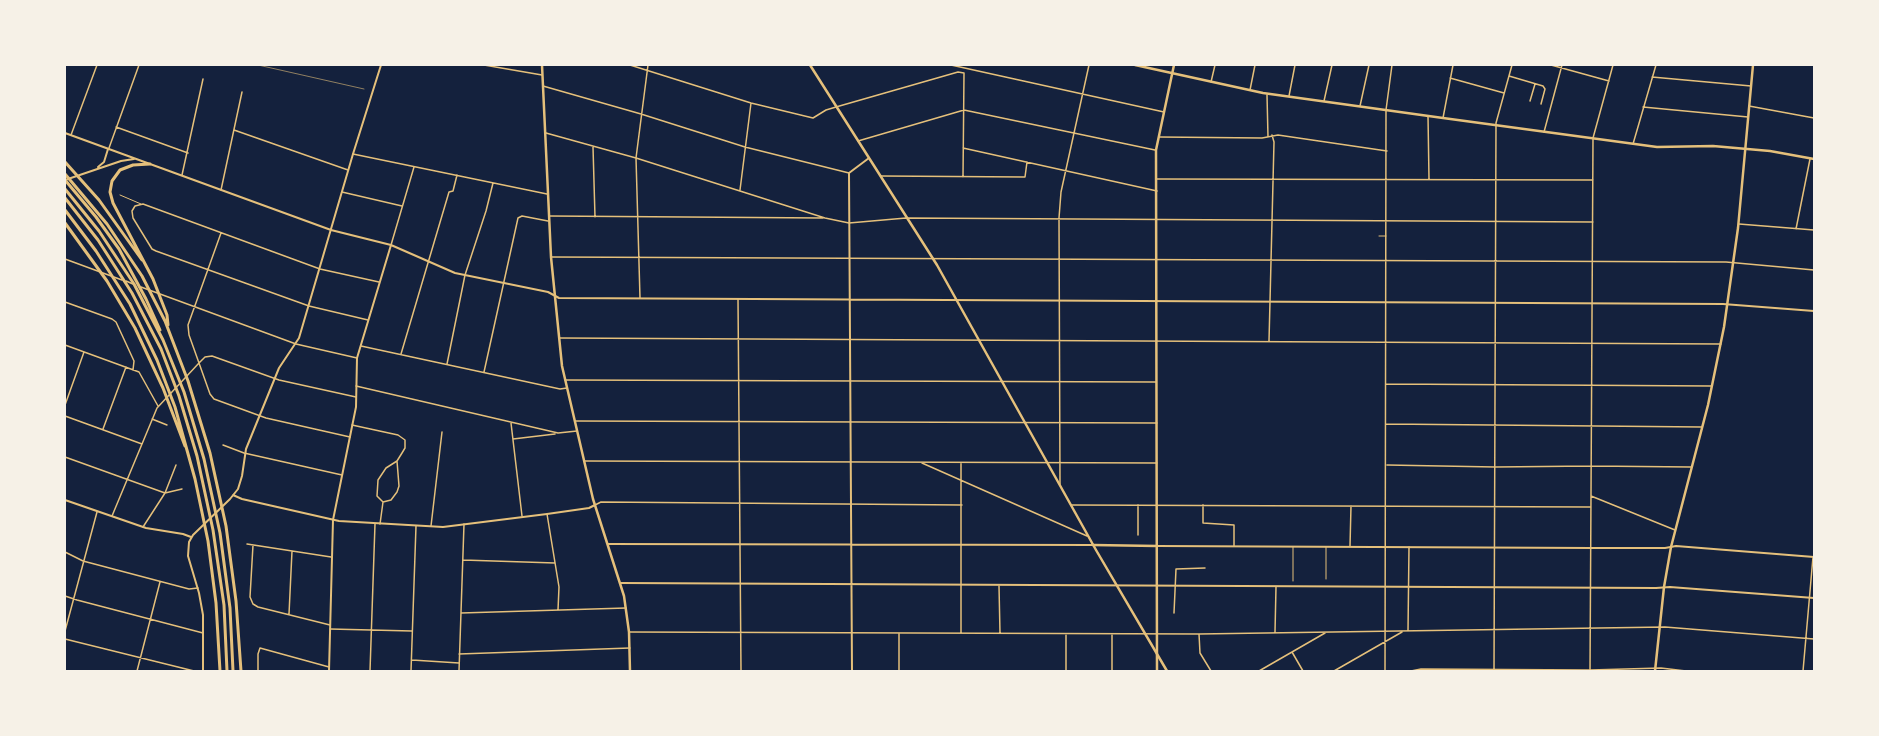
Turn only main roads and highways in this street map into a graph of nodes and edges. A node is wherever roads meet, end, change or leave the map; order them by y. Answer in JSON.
{"nodes":[{"id":1,"x":542,"y":65,"type":"edge"},
{"id":2,"x":810,"y":65,"type":"edge"},
{"id":3,"x":1137,"y":65,"type":"edge"},
{"id":4,"x":1174,"y":65,"type":"edge"},
{"id":5,"x":1752,"y":65,"type":"edge"},
{"id":6,"x":1172,"y":73,"type":"junction"},
{"id":7,"x":1745,"y":148,"type":"junction"},
{"id":8,"x":1814,"y":159,"type":"edge"},
{"id":9,"x":65,"y":162,"type":"edge"},
{"id":10,"x":150,"y":164,"type":"road end"},
{"id":11,"x":65,"y":174,"type":"edge"},
{"id":12,"x":65,"y":180,"type":"edge"},
{"id":13,"x":65,"y":189,"type":"edge"},
{"id":14,"x":65,"y":198,"type":"edge"},
{"id":15,"x":65,"y":210,"type":"edge"},
{"id":16,"x":65,"y":223,"type":"edge"},
{"id":17,"x":153,"y":279,"type":"junction"},
{"id":18,"x":169,"y":331,"type":"junction"},
{"id":19,"x":173,"y":363,"type":"junction"},
{"id":20,"x":192,"y":465,"type":"junction"},
{"id":21,"x":1093,"y":545,"type":"junction"},
{"id":22,"x":1157,"y":546,"type":"junction"},
{"id":23,"x":1157,"y":653,"type":"junction"},
{"id":24,"x":1655,"y":670,"type":"edge"},
{"id":25,"x":220,"y":671,"type":"edge"},
{"id":26,"x":227,"y":671,"type":"edge"},
{"id":27,"x":233,"y":671,"type":"edge"},
{"id":28,"x":241,"y":671,"type":"edge"},
{"id":29,"x":630,"y":671,"type":"edge"},
{"id":30,"x":1157,"y":671,"type":"edge"},
{"id":31,"x":1167,"y":671,"type":"edge"}],
"edges":[{"from":1,"to":29,"type":"main road"},
{"from":2,"to":21,"type":"main road"},
{"from":3,"to":6,"type":"main road"},
{"from":4,"to":6,"type":"main road"},
{"from":5,"to":7,"type":"main road"},
{"from":6,"to":7,"type":"main road"},
{"from":6,"to":22,"type":"main road"},
{"from":7,"to":8,"type":"main road"},
{"from":7,"to":24,"type":"main road"},
{"from":9,"to":17,"type":"highway"},
{"from":10,"to":17,"type":"highway"},
{"from":11,"to":18,"type":"highway"},
{"from":12,"to":19,"type":"highway"},
{"from":13,"to":19,"type":"highway"},
{"from":14,"to":26,"type":"highway"},
{"from":15,"to":20,"type":"highway"},
{"from":16,"to":20,"type":"highway"},
{"from":17,"to":18,"type":"highway"},
{"from":18,"to":28,"type":"highway"},
{"from":19,"to":27,"type":"highway"},
{"from":20,"to":25,"type":"highway"},
{"from":21,"to":22,"type":"main road"},
{"from":21,"to":23,"type":"main road"},
{"from":22,"to":23,"type":"main road"},
{"from":23,"to":30,"type":"main road"},
{"from":23,"to":31,"type":"main road"}]}
